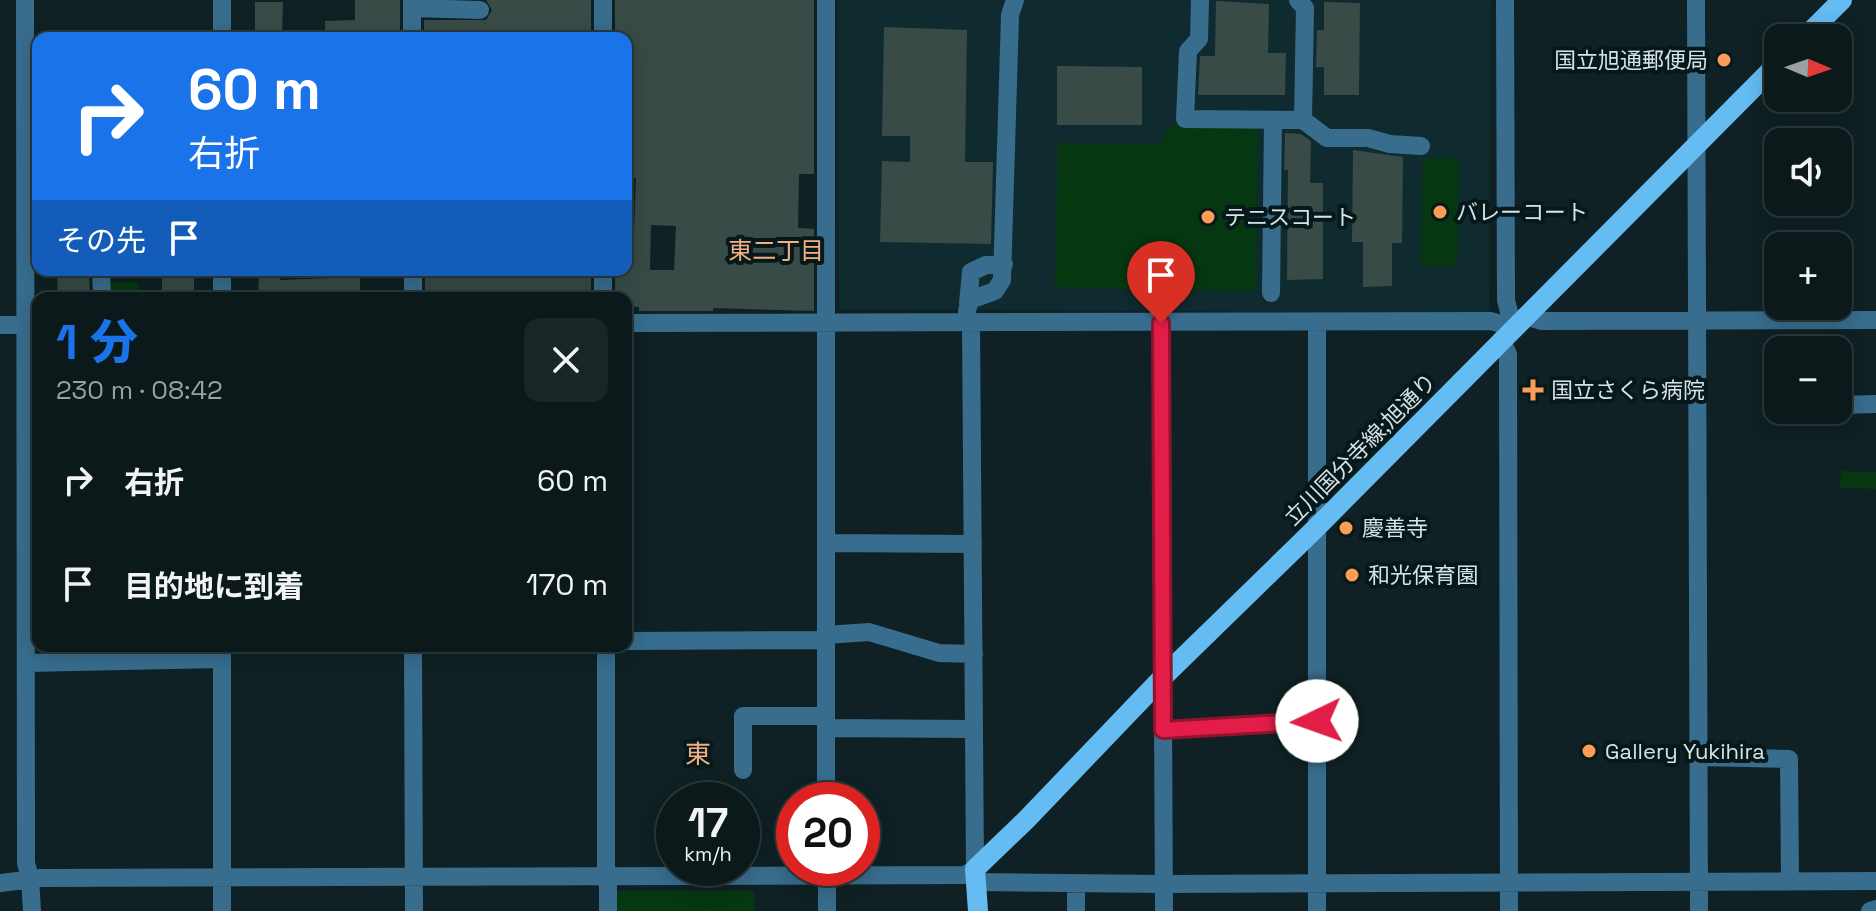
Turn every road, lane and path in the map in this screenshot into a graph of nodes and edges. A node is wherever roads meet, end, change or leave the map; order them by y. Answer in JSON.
{"nodes":[{"id":1,"x":25,"y":0,"type":"edge"},
{"id":2,"x":222,"y":0,"type":"edge"},
{"id":3,"x":603,"y":0,"type":"edge"},
{"id":4,"x":826,"y":0,"type":"edge"},
{"id":5,"x":1015,"y":0,"type":"edge"},
{"id":6,"x":1200,"y":0,"type":"edge"},
{"id":7,"x":1298,"y":0,"type":"edge"},
{"id":8,"x":1505,"y":0,"type":"edge"},
{"id":9,"x":1696,"y":0,"type":"edge"},
{"id":10,"x":1842,"y":0,"type":"edge"},
{"id":11,"x":412,"y":4,"type":"edge"},
{"id":12,"x":480,"y":10,"type":"dead end"},
{"id":13,"x":1818,"y":24,"type":"edge"},
{"id":14,"x":222,"y":32,"type":"edge"},
{"id":15,"x":412,"y":32,"type":"edge"},
{"id":16,"x":603,"y":32,"type":"edge"},
{"id":17,"x":1764,"y":77,"type":"edge"},
{"id":18,"x":1273,"y":120,"type":"junction"},
{"id":19,"x":1303,"y":120,"type":"junction"},
{"id":20,"x":1696,"y":144,"type":"junction"},
{"id":21,"x":1421,"y":146,"type":"dead end"},
{"id":22,"x":31,"y":187,"type":"edge"},
{"id":23,"x":1004,"y":264,"type":"junction"},
{"id":24,"x":1271,"y":293,"type":"dead end"},
{"id":25,"x":969,"y":313,"type":"junction"},
{"id":26,"x":1698,"y":320,"type":"junction"},
{"id":27,"x":1876,"y":320,"type":"edge"},
{"id":28,"x":827,"y":322,"type":"junction"},
{"id":29,"x":632,"y":323,"type":"edge"},
{"id":30,"x":1161,"y":323,"type":"junction"},
{"id":31,"x":1317,"y":323,"type":"junction"},
{"id":32,"x":0,"y":325,"type":"edge"},
{"id":33,"x":32,"y":325,"type":"edge"},
{"id":34,"x":1513,"y":328,"type":"junction"},
{"id":35,"x":1876,"y":404,"type":"edge"},
{"id":36,"x":1852,"y":405,"type":"edge"},
{"id":37,"x":1316,"y":528,"type":"junction"},
{"id":38,"x":826,"y":543,"type":"junction"},
{"id":39,"x":973,"y":544,"type":"junction"},
{"id":40,"x":826,"y":637,"type":"junction"},
{"id":41,"x":632,"y":641,"type":"edge"},
{"id":42,"x":413,"y":652,"type":"edge"},
{"id":43,"x":606,"y":652,"type":"edge"},
{"id":44,"x":222,"y":653,"type":"edge"},
{"id":45,"x":974,"y":654,"type":"junction"},
{"id":46,"x":26,"y":663,"type":"junction"},
{"id":47,"x":1163,"y":677,"type":"junction"},
{"id":48,"x":1317,"y":721,"type":"junction"},
{"id":49,"x":826,"y":722,"type":"junction"},
{"id":50,"x":974,"y":729,"type":"junction"},
{"id":51,"x":1163,"y":730,"type":"junction"},
{"id":52,"x":1699,"y":757,"type":"junction"},
{"id":53,"x":743,"y":770,"type":"dead end"},
{"id":54,"x":826,"y":782,"type":"edge"},
{"id":55,"x":776,"y":873,"type":"edge"},
{"id":56,"x":880,"y":873,"type":"edge"},
{"id":57,"x":976,"y":876,"type":"junction"},
{"id":58,"x":413,"y":877,"type":"junction"},
{"id":59,"x":606,"y":877,"type":"junction"},
{"id":60,"x":30,"y":878,"type":"junction"},
{"id":61,"x":222,"y":878,"type":"junction"},
{"id":62,"x":1790,"y":880,"type":"junction"},
{"id":63,"x":1699,"y":881,"type":"junction"},
{"id":64,"x":1876,"y":881,"type":"edge"},
{"id":65,"x":1317,"y":882,"type":"junction"},
{"id":66,"x":0,"y":883,"type":"edge"},
{"id":67,"x":1509,"y":883,"type":"junction"},
{"id":68,"x":1076,"y":884,"type":"junction"},
{"id":69,"x":1165,"y":884,"type":"junction"},
{"id":70,"x":827,"y":886,"type":"edge"},
{"id":71,"x":1876,"y":909,"type":"edge"},
{"id":72,"x":32,"y":911,"type":"edge"},
{"id":73,"x":222,"y":911,"type":"edge"},
{"id":74,"x":414,"y":911,"type":"edge"},
{"id":75,"x":608,"y":911,"type":"edge"},
{"id":76,"x":827,"y":911,"type":"edge"},
{"id":77,"x":978,"y":911,"type":"edge"},
{"id":78,"x":1076,"y":911,"type":"edge"},
{"id":79,"x":1164,"y":911,"type":"edge"},
{"id":80,"x":1317,"y":911,"type":"edge"},
{"id":81,"x":1509,"y":911,"type":"edge"},
{"id":82,"x":1699,"y":911,"type":"edge"},
{"id":83,"x":1870,"y":911,"type":"edge"}],
"edges":[{"from":1,"to":22,"type":"street"},
{"from":2,"to":14,"type":"street"},
{"from":3,"to":16,"type":"street"},
{"from":4,"to":28,"type":"street"},
{"from":5,"to":23,"type":"street"},
{"from":6,"to":18,"type":"street"},
{"from":7,"to":19,"type":"street"},
{"from":8,"to":34,"type":"street"},
{"from":9,"to":20,"type":"street"},
{"from":10,"to":13,"type":"main road"},
{"from":11,"to":12,"type":"street"},
{"from":11,"to":15,"type":"street"},
{"from":17,"to":20,"type":"main road","name":"立川国分寺線;旭通り"},
{"from":18,"to":19,"type":"street"},
{"from":18,"to":24,"type":"street"},
{"from":19,"to":21,"type":"street"},
{"from":20,"to":26,"type":"street"},
{"from":20,"to":34,"type":"main road","name":"立川国分寺線;旭通り"},
{"from":22,"to":33,"type":"street"},
{"from":23,"to":25,"type":"street"},
{"from":23,"to":25,"type":"street"},
{"from":25,"to":28,"type":"street"},
{"from":25,"to":30,"type":"street"},
{"from":25,"to":39,"type":"street"},
{"from":26,"to":27,"type":"street"},
{"from":26,"to":34,"type":"street"},
{"from":26,"to":52,"type":"street"},
{"from":28,"to":29,"type":"street"},
{"from":28,"to":38,"type":"street"},
{"from":30,"to":31,"type":"street"},
{"from":30,"to":47,"type":"street"},
{"from":31,"to":34,"type":"street"},
{"from":31,"to":37,"type":"street"},
{"from":32,"to":33,"type":"street"},
{"from":33,"to":46,"type":"street"},
{"from":34,"to":37,"type":"main road","name":"立川国分寺線;旭通り"},
{"from":34,"to":67,"type":"street"},
{"from":35,"to":36,"type":"street"},
{"from":37,"to":47,"type":"main road","name":"立川国分寺線;旭通り"},
{"from":37,"to":48,"type":"street"},
{"from":38,"to":39,"type":"street"},
{"from":38,"to":40,"type":"street"},
{"from":39,"to":45,"type":"street"},
{"from":40,"to":41,"type":"street"},
{"from":40,"to":45,"type":"street"},
{"from":40,"to":49,"type":"street"},
{"from":42,"to":58,"type":"street"},
{"from":43,"to":59,"type":"street"},
{"from":44,"to":46,"type":"street"},
{"from":44,"to":61,"type":"street"},
{"from":45,"to":50,"type":"street"},
{"from":46,"to":60,"type":"street"},
{"from":47,"to":51,"type":"street"},
{"from":47,"to":57,"type":"main road","name":"立川国分寺線;旭通り"},
{"from":48,"to":51,"type":"street"},
{"from":48,"to":65,"type":"street"},
{"from":49,"to":50,"type":"street"},
{"from":49,"to":53,"type":"street"},
{"from":49,"to":54,"type":"street"},
{"from":50,"to":57,"type":"street"},
{"from":51,"to":69,"type":"street"},
{"from":52,"to":62,"type":"street"},
{"from":52,"to":63,"type":"street"},
{"from":55,"to":59,"type":"street"},
{"from":56,"to":57,"type":"street"},
{"from":57,"to":68,"type":"street"},
{"from":57,"to":77,"type":"main road"},
{"from":58,"to":59,"type":"street"},
{"from":58,"to":61,"type":"street"},
{"from":58,"to":74,"type":"street"},
{"from":59,"to":75,"type":"street"},
{"from":60,"to":61,"type":"street"},
{"from":60,"to":66,"type":"street"},
{"from":60,"to":72,"type":"street"},
{"from":61,"to":73,"type":"street"},
{"from":62,"to":63,"type":"street"},
{"from":62,"to":64,"type":"street"},
{"from":63,"to":67,"type":"street"},
{"from":63,"to":82,"type":"street"},
{"from":65,"to":67,"type":"street"},
{"from":65,"to":69,"type":"street"},
{"from":65,"to":80,"type":"street"},
{"from":67,"to":81,"type":"street"},
{"from":68,"to":69,"type":"street"},
{"from":68,"to":78,"type":"street"},
{"from":69,"to":79,"type":"street"},
{"from":70,"to":76,"type":"street"},
{"from":71,"to":83,"type":"street"}]}
